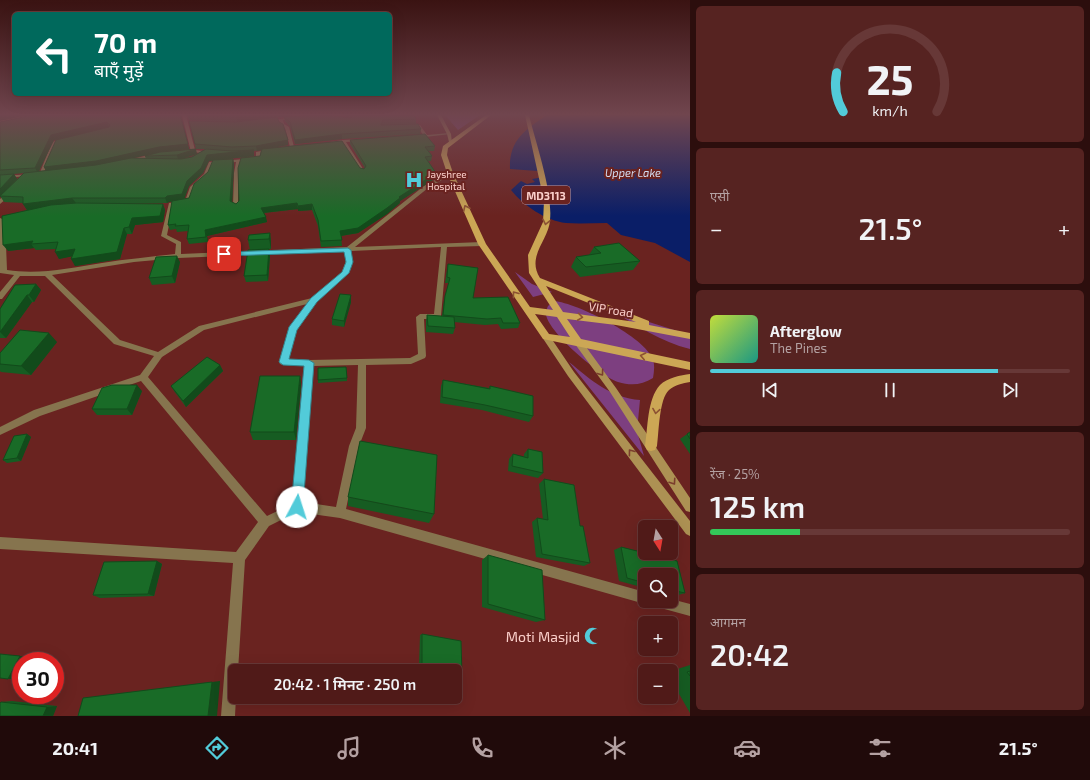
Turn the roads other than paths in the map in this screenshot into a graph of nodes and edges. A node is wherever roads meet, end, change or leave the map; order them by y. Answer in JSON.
{"nodes":[{"id":1,"x":51,"y":148,"type":"edge"},
{"id":2,"x":348,"y":148,"type":"edge"},
{"id":3,"x":445,"y":148,"type":"edge"},
{"id":4,"x":535,"y":148,"type":"edge"},
{"id":5,"x":280,"y":149,"type":"edge"},
{"id":6,"x":185,"y":151,"type":"edge"},
{"id":7,"x":193,"y":151,"type":"joint"},
{"id":8,"x":206,"y":152,"type":"junction"},
{"id":9,"x":219,"y":153,"type":"edge"},
{"id":10,"x":258,"y":153,"type":"junction"},
{"id":11,"x":161,"y":154,"type":"edge"},
{"id":12,"x":252,"y":154,"type":"edge"},
{"id":13,"x":199,"y":158,"type":"edge"},
{"id":14,"x":124,"y":161,"type":"junction"},
{"id":15,"x":239,"y":161,"type":"junction"},
{"id":16,"x":117,"y":163,"type":"edge"},
{"id":17,"x":147,"y":163,"type":"edge"},
{"id":18,"x":363,"y":172,"type":"edge"},
{"id":19,"x":450,"y":173,"type":"junction"},
{"id":20,"x":48,"y":174,"type":"edge"},
{"id":21,"x":41,"y":175,"type":"junction"},
{"id":22,"x":25,"y":176,"type":"junction"},
{"id":23,"x":0,"y":177,"type":"edge"},
{"id":24,"x":20,"y":182,"type":"edge"},
{"id":25,"x":15,"y":187,"type":"edge"},
{"id":26,"x":0,"y":202,"type":"edge"},
{"id":27,"x":236,"y":206,"type":"edge"},
{"id":28,"x":163,"y":207,"type":"edge"},
{"id":29,"x":170,"y":207,"type":"junction"},
{"id":30,"x":8,"y":218,"type":"edge"},
{"id":31,"x":1,"y":220,"type":"edge"},
{"id":32,"x":482,"y":244,"type":"junction"},
{"id":33,"x":444,"y":246,"type":"junction"},
{"id":34,"x":348,"y":250,"type":"junction"},
{"id":35,"x":178,"y":256,"type":"junction"},
{"id":36,"x":2,"y":271,"type":"edge"},
{"id":37,"x":18,"y":274,"type":"junction"},
{"id":38,"x":47,"y":274,"type":"junction"},
{"id":39,"x":536,"y":277,"type":"junction"},
{"id":40,"x":0,"y":297,"type":"edge"},
{"id":41,"x":314,"y":300,"type":"junction"},
{"id":42,"x":527,"y":310,"type":"junction"},
{"id":43,"x":560,"y":314,"type":"junction"},
{"id":44,"x":668,"y":332,"type":"junction"},
{"id":45,"x":690,"y":336,"type":"edge"},
{"id":46,"x":546,"y":337,"type":"junction"},
{"id":47,"x":578,"y":342,"type":"junction"},
{"id":48,"x":159,"y":355,"type":"junction"},
{"id":49,"x":309,"y":363,"type":"junction"},
{"id":50,"x":362,"y":363,"type":"junction"},
{"id":51,"x":690,"y":366,"type":"edge"},
{"id":52,"x":143,"y":377,"type":"junction"},
{"id":53,"x":690,"y":378,"type":"edge"},
{"id":54,"x":0,"y":431,"type":"edge"},
{"id":55,"x":651,"y":446,"type":"junction"},
{"id":56,"x":297,"y":507,"type":"junction"},
{"id":57,"x":690,"y":507,"type":"edge"},
{"id":58,"x":340,"y":513,"type":"junction"},
{"id":59,"x":265,"y":522,"type":"junction"},
{"id":60,"x":690,"y":530,"type":"edge"},
{"id":61,"x":0,"y":543,"type":"edge"},
{"id":62,"x":239,"y":558,"type":"junction"},
{"id":63,"x":638,"y":596,"type":"edge"},
{"id":64,"x":678,"y":607,"type":"edge"},
{"id":65,"x":690,"y":610,"type":"edge"},
{"id":66,"x":228,"y":716,"type":"edge"}],
"edges":[{"from":1,"to":21,"type":"street"},
{"from":2,"to":18,"type":"street"},
{"from":3,"to":19,"type":"main road"},
{"from":4,"to":39,"type":"main road","number":"MD3113","one_way":true},
{"from":5,"to":10,"type":"street"},
{"from":6,"to":7,"type":"street"},
{"from":7,"to":8,"type":"street"},
{"from":8,"to":9,"type":"street"},
{"from":8,"to":13,"type":"street"},
{"from":10,"to":12,"type":"street"},
{"from":10,"to":15,"type":"street"},
{"from":11,"to":14,"type":"street"},
{"from":14,"to":16,"type":"street"},
{"from":14,"to":17,"type":"street"},
{"from":15,"to":27,"type":"street"},
{"from":15,"to":29,"type":"street"},
{"from":32,"to":19,"type":"main road","one_way":true},
{"from":19,"to":34,"type":"street"},
{"from":20,"to":21,"type":"street"},
{"from":21,"to":22,"type":"street"},
{"from":22,"to":23,"type":"street"},
{"from":22,"to":24,"type":"street"},
{"from":25,"to":26,"type":"street"},
{"from":28,"to":29,"type":"street"},
{"from":29,"to":35,"type":"street"},
{"from":30,"to":31,"type":"street"},
{"from":31,"to":36,"type":"street"},
{"from":32,"to":33,"type":"street"},
{"from":42,"to":32,"type":"main road","one_way":true},
{"from":33,"to":34,"type":"street"},
{"from":33,"to":50,"type":"street"},
{"from":34,"to":35,"type":"street"},
{"from":34,"to":41,"type":"street"},
{"from":35,"to":38,"type":"street"},
{"from":36,"to":37,"type":"street"},
{"from":37,"to":38,"type":"street"},
{"from":37,"to":40,"type":"street"},
{"from":38,"to":48,"type":"street"},
{"from":39,"to":43,"type":"main road"},
{"from":39,"to":44,"type":"main road"},
{"from":41,"to":48,"type":"street"},
{"from":41,"to":49,"type":"street"},
{"from":42,"to":43,"type":"main road","name":"VIP road"},
{"from":42,"to":46,"type":"main road"},
{"from":43,"to":44,"type":"main road","name":"VIP road","one_way":true},
{"from":43,"to":47,"type":"main road"},
{"from":44,"to":45,"type":"main road","name":"VIP road"},
{"from":46,"to":47,"type":"main road"},
{"from":60,"to":46,"type":"main road","one_way":true},
{"from":51,"to":47,"type":"main road","one_way":true},
{"from":47,"to":55,"type":"main road","one_way":true},
{"from":48,"to":52,"type":"street"},
{"from":49,"to":50,"type":"street"},
{"from":49,"to":56,"type":"street"},
{"from":50,"to":58,"type":"street"},
{"from":52,"to":54,"type":"street"},
{"from":52,"to":59,"type":"street"},
{"from":53,"to":55,"type":"main road","one_way":true},
{"from":55,"to":57,"type":"main road","one_way":true},
{"from":56,"to":58,"type":"street"},
{"from":56,"to":59,"type":"street"},
{"from":58,"to":63,"type":"street"},
{"from":59,"to":62,"type":"street"},
{"from":61,"to":62,"type":"street"},
{"from":62,"to":66,"type":"street"},
{"from":64,"to":65,"type":"street"}]}
